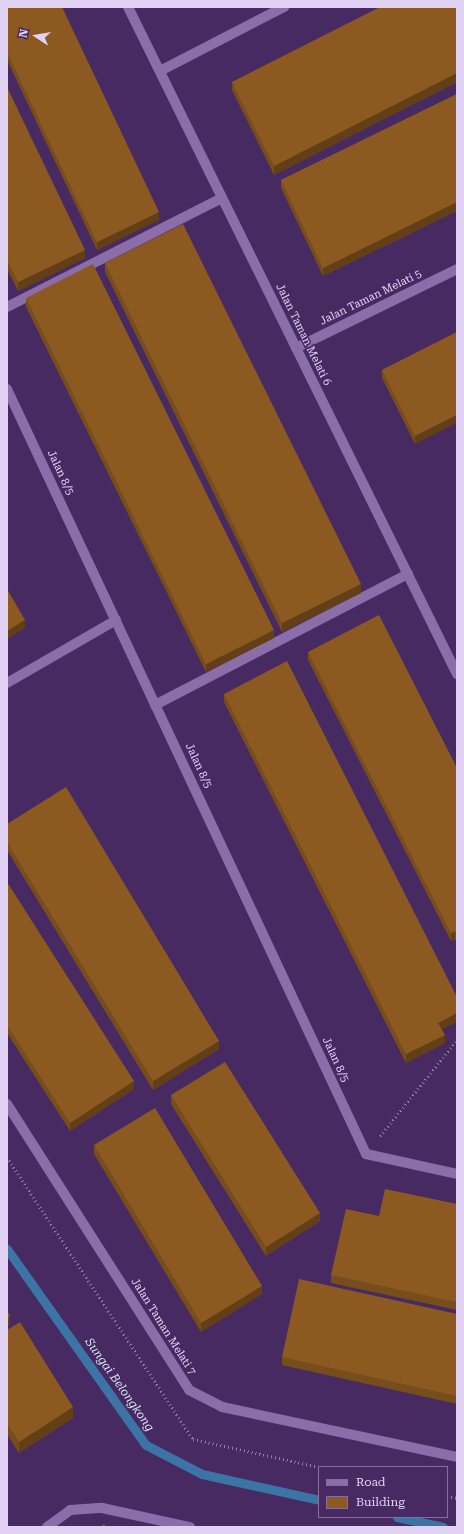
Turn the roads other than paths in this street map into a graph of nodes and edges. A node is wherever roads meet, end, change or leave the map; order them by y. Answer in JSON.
{"nodes":[{"id":1,"x":128,"y":7,"type":"edge"},
{"id":2,"x":284,"y":7,"type":"edge"},
{"id":3,"x":160,"y":71,"type":"junction"},
{"id":4,"x":222,"y":198,"type":"junction"},
{"id":5,"x":457,"y":269,"type":"edge"},
{"id":6,"x":7,"y":307,"type":"edge"},
{"id":7,"x":296,"y":348,"type":"junction"},
{"id":8,"x":7,"y":389,"type":"edge"},
{"id":9,"x":408,"y":574,"type":"junction"},
{"id":10,"x":116,"y":620,"type":"junction"},
{"id":11,"x":457,"y":674,"type":"edge"},
{"id":12,"x":7,"y":683,"type":"edge"},
{"id":13,"x":155,"y":704,"type":"junction"},
{"id":14,"x":7,"y":1104,"type":"edge"},
{"id":15,"x":457,"y":1174,"type":"edge"},
{"id":16,"x":457,"y":1457,"type":"edge"},
{"id":17,"x":146,"y":1517,"type":"junction"},
{"id":18,"x":47,"y":1527,"type":"edge"},
{"id":19,"x":152,"y":1527,"type":"edge"},
{"id":20,"x":190,"y":1527,"type":"edge"}],
"edges":[{"from":1,"to":3,"type":"street","name":"Jalan Taman Melati 6"},
{"from":2,"to":3,"type":"street"},
{"from":3,"to":4,"type":"street","name":"Jalan Taman Melati 6"},
{"from":4,"to":6,"type":"street"},
{"from":4,"to":7,"type":"street","name":"Jalan Taman Melati 6"},
{"from":5,"to":7,"type":"street","name":"Jalan Taman Melati 5"},
{"from":7,"to":9,"type":"street","name":"Jalan Taman Melati 6"},
{"from":8,"to":10,"type":"street","name":"Jalan 8/5"},
{"from":9,"to":11,"type":"street","name":"Jalan Taman Melati 6"},
{"from":9,"to":13,"type":"street"},
{"from":10,"to":12,"type":"street"},
{"from":10,"to":13,"type":"street","name":"Jalan 8/5"},
{"from":13,"to":15,"type":"street","name":"Jalan 8/5"},
{"from":14,"to":16,"type":"street","name":"Jalan Taman Melati 7"},
{"from":17,"to":18,"type":"street"},
{"from":17,"to":19,"type":"street"},
{"from":17,"to":20,"type":"street"}]}
